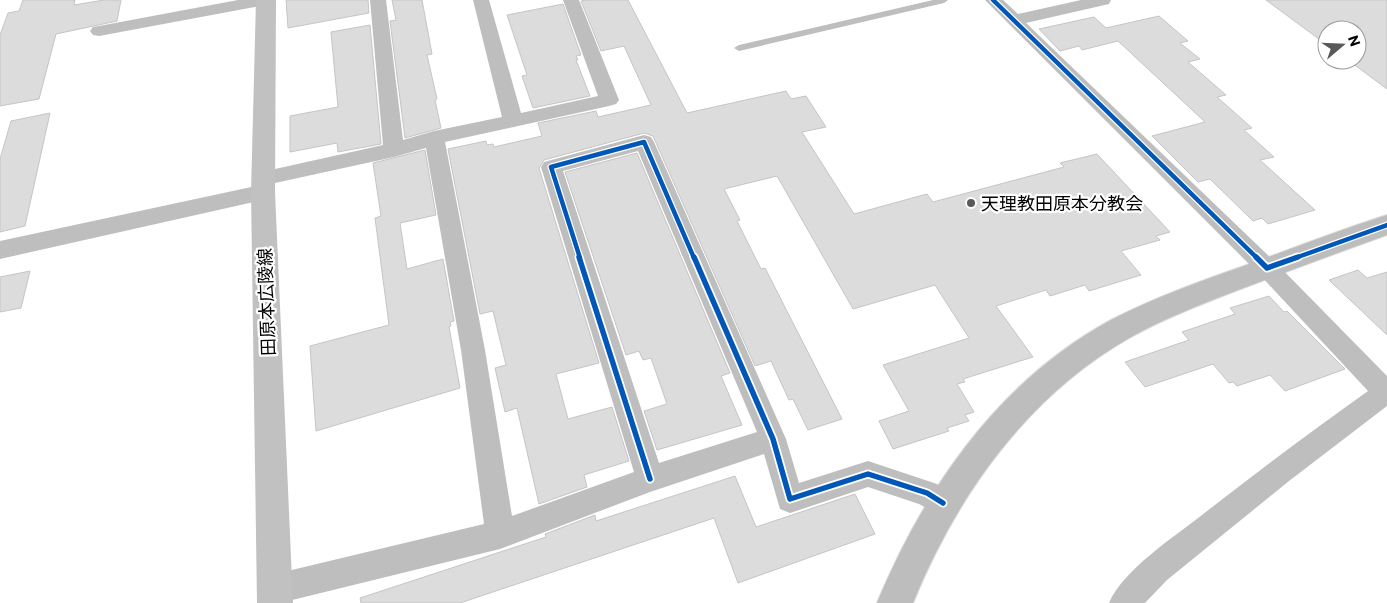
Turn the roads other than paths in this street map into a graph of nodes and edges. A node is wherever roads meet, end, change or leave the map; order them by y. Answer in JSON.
{"nodes":[{"id":1,"x":266,"y":0,"type":"edge"},
{"id":2,"x":378,"y":0,"type":"edge"},
{"id":3,"x":481,"y":0,"type":"edge"},
{"id":4,"x":571,"y":0,"type":"edge"},
{"id":5,"x":944,"y":0,"type":"edge"},
{"id":6,"x":993,"y":0,"type":"edge"},
{"id":7,"x":1102,"y":0,"type":"edge"},
{"id":8,"x":1016,"y":20,"type":"junction"},
{"id":9,"x":100,"y":30,"type":"dead end"},
{"id":10,"x":739,"y":48,"type":"dead end"},
{"id":11,"x":513,"y":120,"type":"junction"},
{"id":12,"x":434,"y":138,"type":"junction"},
{"id":13,"x":394,"y":150,"type":"junction"},
{"id":14,"x":264,"y":185,"type":"junction"},
{"id":15,"x":1387,"y":225,"type":"edge"},
{"id":16,"x":0,"y":250,"type":"edge"},
{"id":17,"x":1267,"y":268,"type":"junction"},
{"id":18,"x":1386,"y":393,"type":"edge"},
{"id":19,"x":772,"y":439,"type":"junction"},
{"id":20,"x":650,"y":480,"type":"junction"},
{"id":21,"x":944,"y":503,"type":"junction"},
{"id":22,"x":500,"y":535,"type":"junction"},
{"id":23,"x":275,"y":596,"type":"edge"},
{"id":24,"x":896,"y":603,"type":"edge"},
{"id":25,"x":1124,"y":603,"type":"edge"}],
"edges":[{"from":1,"to":9,"type":"street"},
{"from":1,"to":14,"type":"main road","name":"田原本広陵線"},
{"from":2,"to":13,"type":"street"},
{"from":3,"to":11,"type":"street"},
{"from":4,"to":11,"type":"street"},
{"from":5,"to":10,"type":"lane"},
{"from":6,"to":8,"type":"street"},
{"from":7,"to":8,"type":"street"},
{"from":8,"to":17,"type":"street"},
{"from":11,"to":12,"type":"street"},
{"from":12,"to":13,"type":"street"},
{"from":12,"to":22,"type":"street"},
{"from":13,"to":14,"type":"street"},
{"from":14,"to":16,"type":"street"},
{"from":14,"to":23,"type":"main road","name":"田原本広陵線"},
{"from":15,"to":17,"type":"main road"},
{"from":17,"to":18,"type":"street"},
{"from":17,"to":21,"type":"main road"},
{"from":18,"to":25,"type":"street"},
{"from":19,"to":20,"type":"street"},
{"from":19,"to":20,"type":"street"},
{"from":19,"to":21,"type":"street"},
{"from":20,"to":22,"type":"street"},
{"from":21,"to":24,"type":"main road"},
{"from":22,"to":23,"type":"street"}]}
